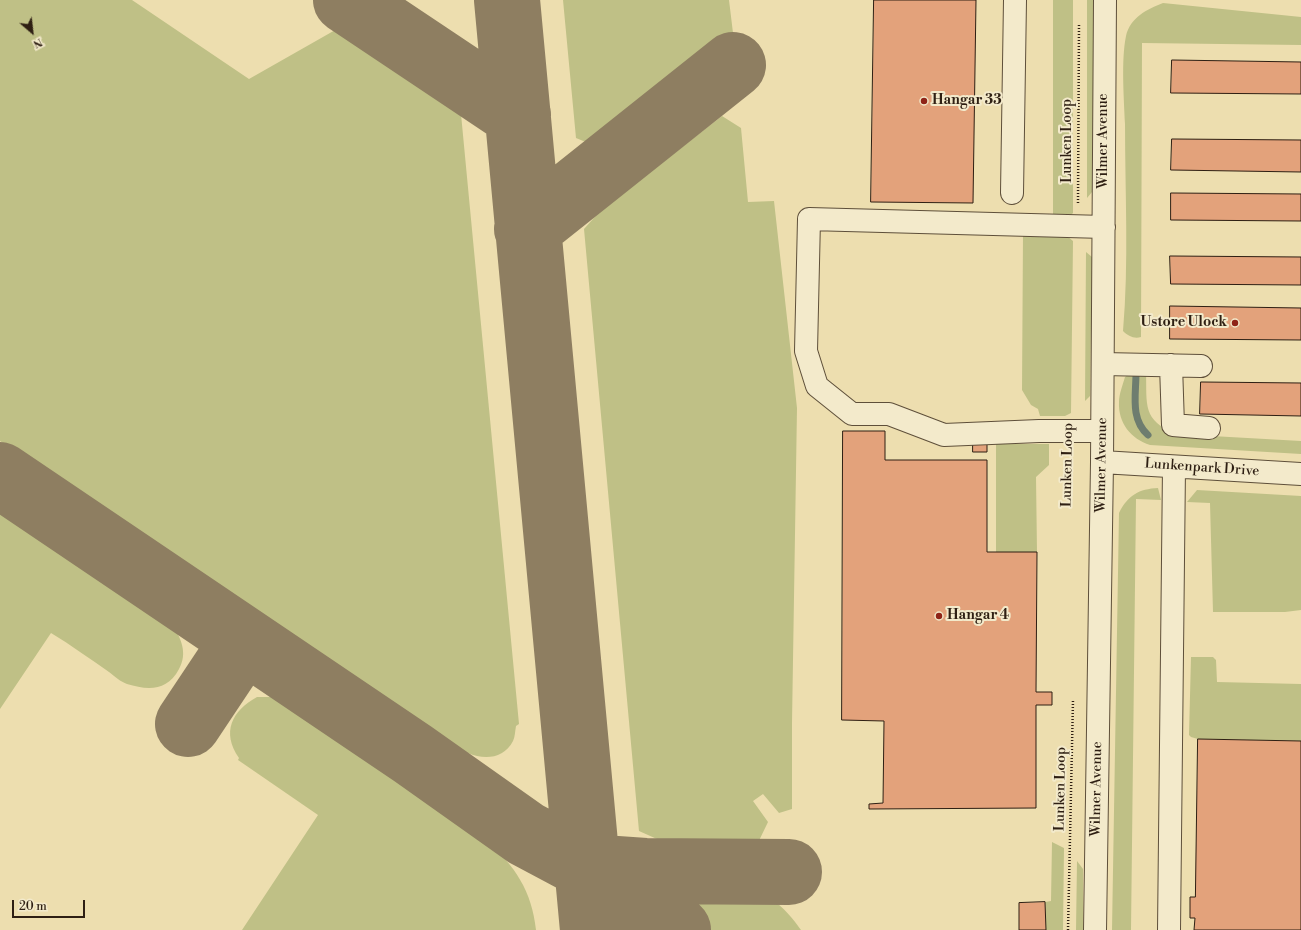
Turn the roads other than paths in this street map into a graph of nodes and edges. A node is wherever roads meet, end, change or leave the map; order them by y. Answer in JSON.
{"nodes":[{"id":1,"x":1015,"y":0,"type":"edge"},
{"id":2,"x":1105,"y":0,"type":"edge"},
{"id":3,"x":1012,"y":193,"type":"dead end"},
{"id":4,"x":1104,"y":226,"type":"junction"},
{"id":5,"x":1103,"y":364,"type":"junction"},
{"id":6,"x":1171,"y":365,"type":"junction"},
{"id":7,"x":1202,"y":366,"type":"dead end"},
{"id":8,"x":1209,"y":428,"type":"dead end"},
{"id":9,"x":1102,"y":431,"type":"junction"},
{"id":10,"x":1102,"y":462,"type":"junction"},
{"id":11,"x":1174,"y":466,"type":"junction"},
{"id":12,"x":1301,"y":474,"type":"edge"},
{"id":13,"x":1095,"y":930,"type":"edge"},
{"id":14,"x":1169,"y":930,"type":"edge"}],
"edges":[{"from":1,"to":3,"type":"street"},
{"from":2,"to":4,"type":"street","name":"Wilmer Avenue"},
{"from":4,"to":5,"type":"street","name":"Wilmer Avenue"},
{"from":4,"to":9,"type":"street"},
{"from":5,"to":6,"type":"street"},
{"from":5,"to":9,"type":"street","name":"Wilmer Avenue"},
{"from":6,"to":7,"type":"street"},
{"from":6,"to":8,"type":"street"},
{"from":9,"to":10,"type":"street","name":"Wilmer Avenue"},
{"from":10,"to":11,"type":"street","name":"Lunkenpark Drive"},
{"from":10,"to":13,"type":"street","name":"Wilmer Avenue"},
{"from":11,"to":12,"type":"street","name":"Lunkenpark Drive"},
{"from":11,"to":14,"type":"street"}]}
